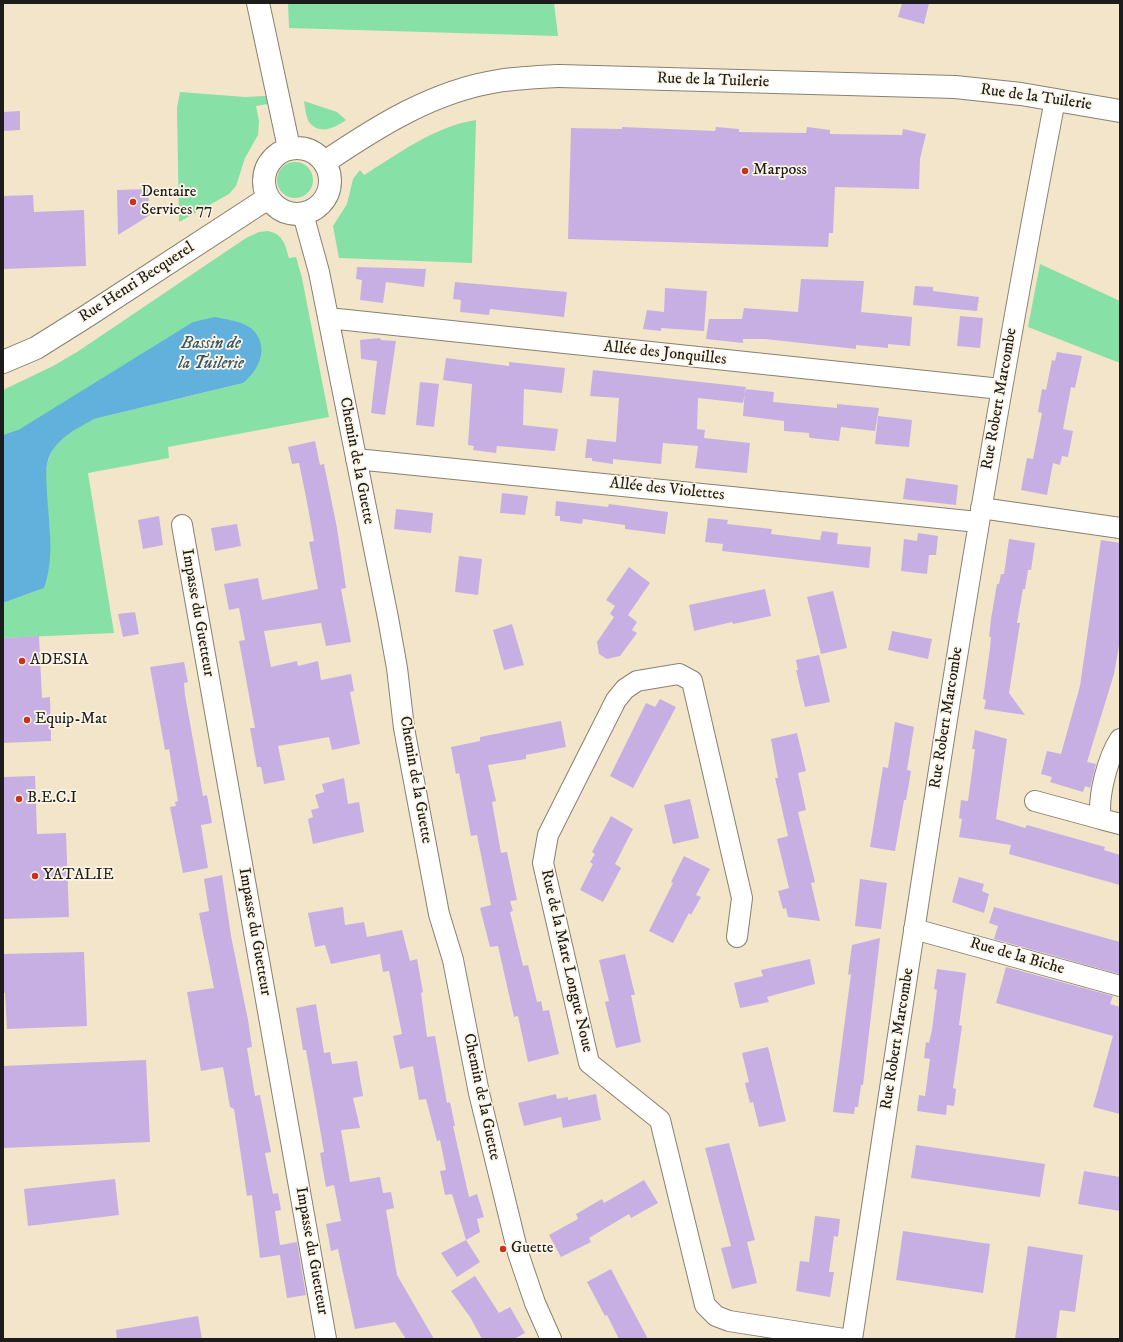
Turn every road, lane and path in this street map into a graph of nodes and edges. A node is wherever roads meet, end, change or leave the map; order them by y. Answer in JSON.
{"nodes":[{"id":1,"x":258,"y":3,"type":"edge"},
{"id":2,"x":1055,"y":100,"type":"junction"},
{"id":3,"x":1120,"y":111,"type":"edge"},
{"id":4,"x":289,"y":148,"type":"junction"},
{"id":5,"x":325,"y":162,"type":"junction"},
{"id":6,"x":268,"y":198,"type":"junction"},
{"id":7,"x":303,"y":214,"type":"junction"},
{"id":8,"x":328,"y":318,"type":"junction"},
{"id":9,"x":3,"y":362,"type":"edge"},
{"id":10,"x":1001,"y":389,"type":"junction"},
{"id":11,"x":356,"y":459,"type":"junction"},
{"id":12,"x":980,"y":515,"type":"junction"},
{"id":13,"x":182,"y":525,"type":"dead end"},
{"id":14,"x":1120,"y":528,"type":"edge"},
{"id":15,"x":1120,"y":739,"type":"edge"},
{"id":16,"x":1035,"y":801,"type":"dead end"},
{"id":17,"x":1101,"y":819,"type":"junction"},
{"id":18,"x":1120,"y":824,"type":"edge"},
{"id":19,"x":914,"y":929,"type":"junction"},
{"id":20,"x":737,"y":937,"type":"dead end"},
{"id":21,"x":1120,"y":986,"type":"edge"},
{"id":22,"x":326,"y":1339,"type":"edge"},
{"id":23,"x":551,"y":1339,"type":"edge"},
{"id":24,"x":844,"y":1339,"type":"edge"},
{"id":25,"x":852,"y":1339,"type":"edge"}],
"edges":[{"from":1,"to":4,"type":"street"},
{"from":2,"to":3,"type":"street","name":"Rue de la Tuilerie"},
{"from":2,"to":5,"type":"street","name":"Rue de la Tuilerie"},
{"from":2,"to":10,"type":"street","name":"Rue Robert Marcombe"},
{"from":4,"to":5,"type":"street"},
{"from":4,"to":6,"type":"street"},
{"from":5,"to":7,"type":"street"},
{"from":6,"to":7,"type":"street"},
{"from":6,"to":9,"type":"street","name":"Rue Henri Becquerel"},
{"from":7,"to":8,"type":"street","name":"Chemin de la Guette"},
{"from":8,"to":10,"type":"street","name":"Allée des Jonquilles"},
{"from":8,"to":11,"type":"street","name":"Chemin de la Guette"},
{"from":10,"to":12,"type":"street","name":"Rue Robert Marcombe"},
{"from":11,"to":12,"type":"street","name":"Allée des Violettes"},
{"from":11,"to":23,"type":"street","name":"Chemin de la Guette"},
{"from":12,"to":14,"type":"street","name":"Allée des Violettes"},
{"from":12,"to":19,"type":"street","name":"Rue Robert Marcombe"},
{"from":13,"to":22,"type":"street","name":"Impasse du Guetteur"},
{"from":15,"to":17,"type":"street"},
{"from":16,"to":17,"type":"street"},
{"from":17,"to":18,"type":"street"},
{"from":19,"to":21,"type":"street","name":"Rue de la Biche"},
{"from":19,"to":25,"type":"street","name":"Rue Robert Marcombe"},
{"from":20,"to":24,"type":"street","name":"Rue de la Mare Longue Noue"}]}
